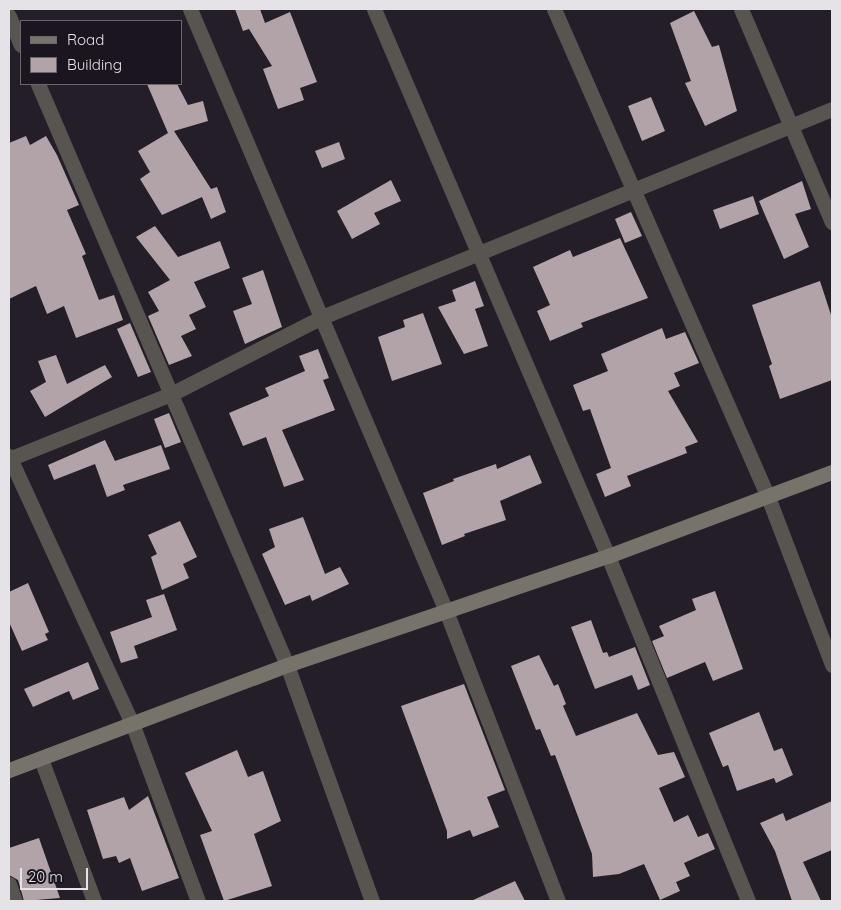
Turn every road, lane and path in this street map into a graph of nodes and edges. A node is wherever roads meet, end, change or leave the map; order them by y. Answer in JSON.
{"nodes":[{"id":1,"x":190,"y":9,"type":"edge"},
{"id":2,"x":374,"y":9,"type":"edge"},
{"id":3,"x":554,"y":9,"type":"edge"},
{"id":4,"x":741,"y":9,"type":"edge"},
{"id":5,"x":9,"y":16,"type":"edge"},
{"id":6,"x":20,"y":43,"type":"edge"},
{"id":7,"x":38,"y":85,"type":"edge"},
{"id":8,"x":832,"y":109,"type":"edge"},
{"id":9,"x":791,"y":126,"type":"junction"},
{"id":10,"x":634,"y":191,"type":"junction"},
{"id":11,"x":832,"y":222,"type":"edge"},
{"id":12,"x":479,"y":253,"type":"junction"},
{"id":13,"x":322,"y":317,"type":"junction"},
{"id":14,"x":173,"y":393,"type":"junction"},
{"id":15,"x":9,"y":458,"type":"edge"},
{"id":16,"x":832,"y":472,"type":"edge"},
{"id":17,"x":768,"y":497,"type":"junction"},
{"id":18,"x":608,"y":556,"type":"junction"},
{"id":19,"x":446,"y":611,"type":"junction"},
{"id":20,"x":287,"y":665,"type":"junction"},
{"id":21,"x":832,"y":665,"type":"edge"},
{"id":22,"x":132,"y":723,"type":"junction"},
{"id":23,"x":41,"y":759,"type":"junction"},
{"id":24,"x":9,"y":770,"type":"edge"},
{"id":25,"x":9,"y":884,"type":"edge"},
{"id":26,"x":15,"y":901,"type":"edge"},
{"id":27,"x":94,"y":901,"type":"edge"},
{"id":28,"x":198,"y":901,"type":"edge"},
{"id":29,"x":372,"y":901,"type":"edge"},
{"id":30,"x":558,"y":901,"type":"edge"},
{"id":31,"x":748,"y":901,"type":"edge"}],
"edges":[{"from":1,"to":13,"type":"street"},
{"from":2,"to":12,"type":"street"},
{"from":3,"to":10,"type":"street"},
{"from":4,"to":9,"type":"street"},
{"from":5,"to":6,"type":"street"},
{"from":7,"to":14,"type":"street"},
{"from":8,"to":9,"type":"street"},
{"from":9,"to":10,"type":"street"},
{"from":9,"to":11,"type":"street"},
{"from":10,"to":12,"type":"street"},
{"from":10,"to":17,"type":"street"},
{"from":12,"to":13,"type":"street"},
{"from":12,"to":18,"type":"street"},
{"from":13,"to":14,"type":"street"},
{"from":13,"to":19,"type":"street"},
{"from":14,"to":15,"type":"street"},
{"from":14,"to":20,"type":"street"},
{"from":15,"to":22,"type":"street"},
{"from":16,"to":17,"type":"street"},
{"from":17,"to":18,"type":"street"},
{"from":17,"to":21,"type":"street"},
{"from":18,"to":19,"type":"street"},
{"from":18,"to":31,"type":"street"},
{"from":19,"to":20,"type":"street"},
{"from":19,"to":30,"type":"street"},
{"from":20,"to":22,"type":"street"},
{"from":20,"to":29,"type":"street"},
{"from":22,"to":23,"type":"street"},
{"from":22,"to":28,"type":"street"},
{"from":23,"to":24,"type":"street"},
{"from":23,"to":27,"type":"street"},
{"from":25,"to":26,"type":"street"}]}
